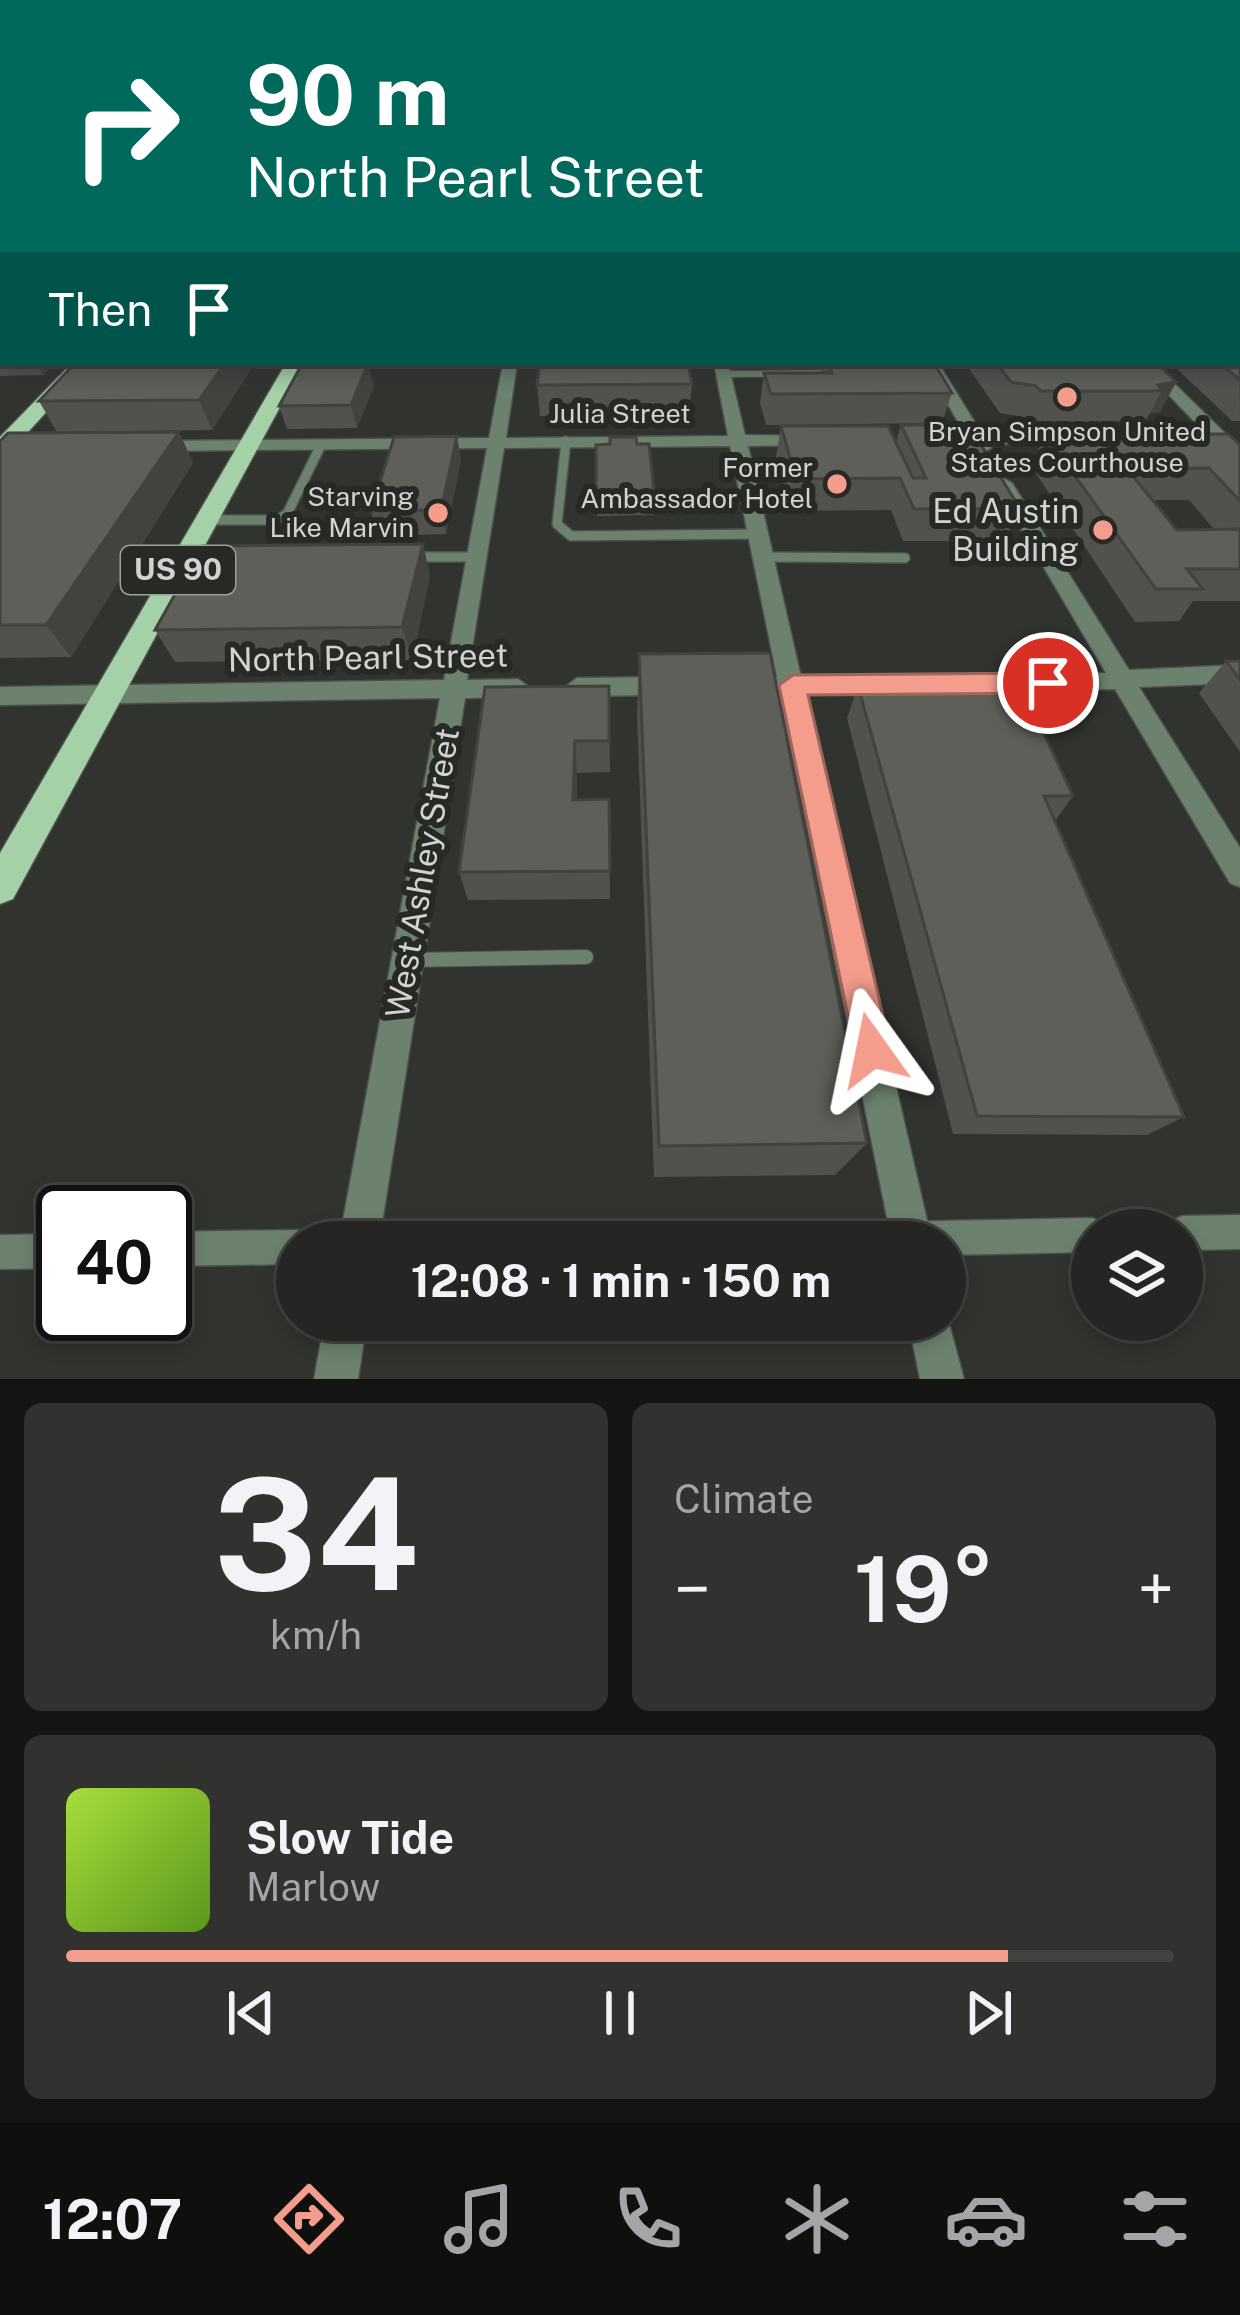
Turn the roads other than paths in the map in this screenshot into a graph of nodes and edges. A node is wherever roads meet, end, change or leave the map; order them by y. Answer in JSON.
{"nodes":[{"id":1,"x":79,"y":366,"type":"edge"},
{"id":2,"x":293,"y":366,"type":"edge"},
{"id":3,"x":509,"y":366,"type":"edge"},
{"id":4,"x":1148,"y":366,"type":"edge"},
{"id":5,"x":722,"y":368,"type":"edge"},
{"id":6,"x":929,"y":369,"type":"edge"},
{"id":7,"x":844,"y":372,"type":"edge"},
{"id":8,"x":1143,"y":382,"type":"edge"},
{"id":9,"x":1165,"y":382,"type":"junction"},
{"id":10,"x":1088,"y":439,"type":"edge"},
{"id":11,"x":1196,"y":439,"type":"edge"},
{"id":12,"x":739,"y":440,"type":"junction"},
{"id":13,"x":836,"y":440,"type":"edge"},
{"id":14,"x":928,"y":440,"type":"edge"},
{"id":15,"x":977,"y":440,"type":"junction"},
{"id":16,"x":566,"y":441,"type":"junction"},
{"id":17,"x":496,"y":442,"type":"junction"},
{"id":18,"x":1231,"y":443,"type":"edge"},
{"id":19,"x":321,"y":445,"type":"junction"},
{"id":20,"x":145,"y":446,"type":"edge"},
{"id":21,"x":248,"y":446,"type":"junction"},
{"id":22,"x":6,"y":448,"type":"edge"},
{"id":23,"x":207,"y":520,"type":"junction"},
{"id":24,"x":762,"y":546,"type":"junction"},
{"id":25,"x":407,"y":556,"type":"edge"},
{"id":26,"x":477,"y":556,"type":"junction"},
{"id":27,"x":905,"y":558,"type":"dead end"},
{"id":28,"x":1240,"y":674,"type":"edge"},
{"id":29,"x":1123,"y":680,"type":"junction"},
{"id":30,"x":793,"y":685,"type":"junction"},
{"id":31,"x":454,"y":688,"type":"junction"},
{"id":32,"x":108,"y":694,"type":"junction"},
{"id":33,"x":0,"y":696,"type":"edge"},
{"id":34,"x":1240,"y":874,"type":"edge"},
{"id":35,"x":0,"y":887,"type":"edge"},
{"id":36,"x":586,"y":957,"type":"dead end"},
{"id":37,"x":407,"y":960,"type":"junction"},
{"id":38,"x":363,"y":1221,"type":"edge"},
{"id":39,"x":908,"y":1221,"type":"edge"},
{"id":40,"x":1240,"y":1232,"type":"edge"},
{"id":41,"x":1203,"y":1233,"type":"edge"},
{"id":42,"x":1071,"y":1236,"type":"edge"},
{"id":43,"x":966,"y":1238,"type":"edge"},
{"id":44,"x":276,"y":1247,"type":"edge"},
{"id":45,"x":192,"y":1249,"type":"edge"},
{"id":46,"x":36,"y":1251,"type":"edge"},
{"id":47,"x":0,"y":1252,"type":"edge"},
{"id":48,"x":342,"y":1341,"type":"edge"},
{"id":49,"x":934,"y":1341,"type":"edge"},
{"id":50,"x":336,"y":1379,"type":"edge"},
{"id":51,"x":942,"y":1379,"type":"edge"}],
"edges":[{"from":1,"to":22,"type":"main road"},
{"from":2,"to":21,"type":"main road","number":"US 90"},
{"from":3,"to":17,"type":"street","name":"West Ashley Street"},
{"from":4,"to":9,"type":"street"},
{"from":5,"to":7,"type":"lane"},
{"from":5,"to":12,"type":"street"},
{"from":6,"to":15,"type":"street"},
{"from":8,"to":9,"type":"lane"},
{"from":9,"to":18,"type":"street"},
{"from":10,"to":15,"type":"street"},
{"from":11,"to":18,"type":"street"},
{"from":12,"to":13,"type":"street","name":"Julia Street"},
{"from":12,"to":16,"type":"street","name":"Julia Street"},
{"from":12,"to":24,"type":"street"},
{"from":14,"to":15,"type":"street"},
{"from":15,"to":29,"type":"street"},
{"from":16,"to":17,"type":"street","name":"Julia Street"},
{"from":16,"to":24,"type":"lane"},
{"from":17,"to":19,"type":"street","name":"Julia Street"},
{"from":17,"to":26,"type":"street","name":"West Ashley Street"},
{"from":19,"to":21,"type":"street","name":"Julia Street"},
{"from":19,"to":23,"type":"lane"},
{"from":20,"to":21,"type":"street","name":"Julia Street"},
{"from":21,"to":23,"type":"main road","number":"US 90"},
{"from":23,"to":32,"type":"main road","number":"US 90"},
{"from":24,"to":27,"type":"lane"},
{"from":24,"to":30,"type":"street"},
{"from":25,"to":26,"type":"lane"},
{"from":26,"to":31,"type":"street","name":"West Ashley Street"},
{"from":28,"to":29,"type":"street","name":"North Pearl Street"},
{"from":29,"to":30,"type":"street","name":"North Pearl Street"},
{"from":29,"to":34,"type":"street"},
{"from":30,"to":31,"type":"street","name":"North Pearl Street"},
{"from":30,"to":39,"type":"street"},
{"from":31,"to":32,"type":"street","name":"North Pearl Street"},
{"from":31,"to":37,"type":"street","name":"West Ashley Street"},
{"from":32,"to":33,"type":"street","name":"North Pearl Street"},
{"from":32,"to":35,"type":"main road","number":"US 90"},
{"from":36,"to":37,"type":"lane"},
{"from":37,"to":38,"type":"street","name":"West Ashley Street"},
{"from":40,"to":41,"type":"street"},
{"from":42,"to":43,"type":"street"},
{"from":44,"to":45,"type":"street"},
{"from":46,"to":47,"type":"street"},
{"from":48,"to":50,"type":"street"},
{"from":49,"to":51,"type":"street"}]}
